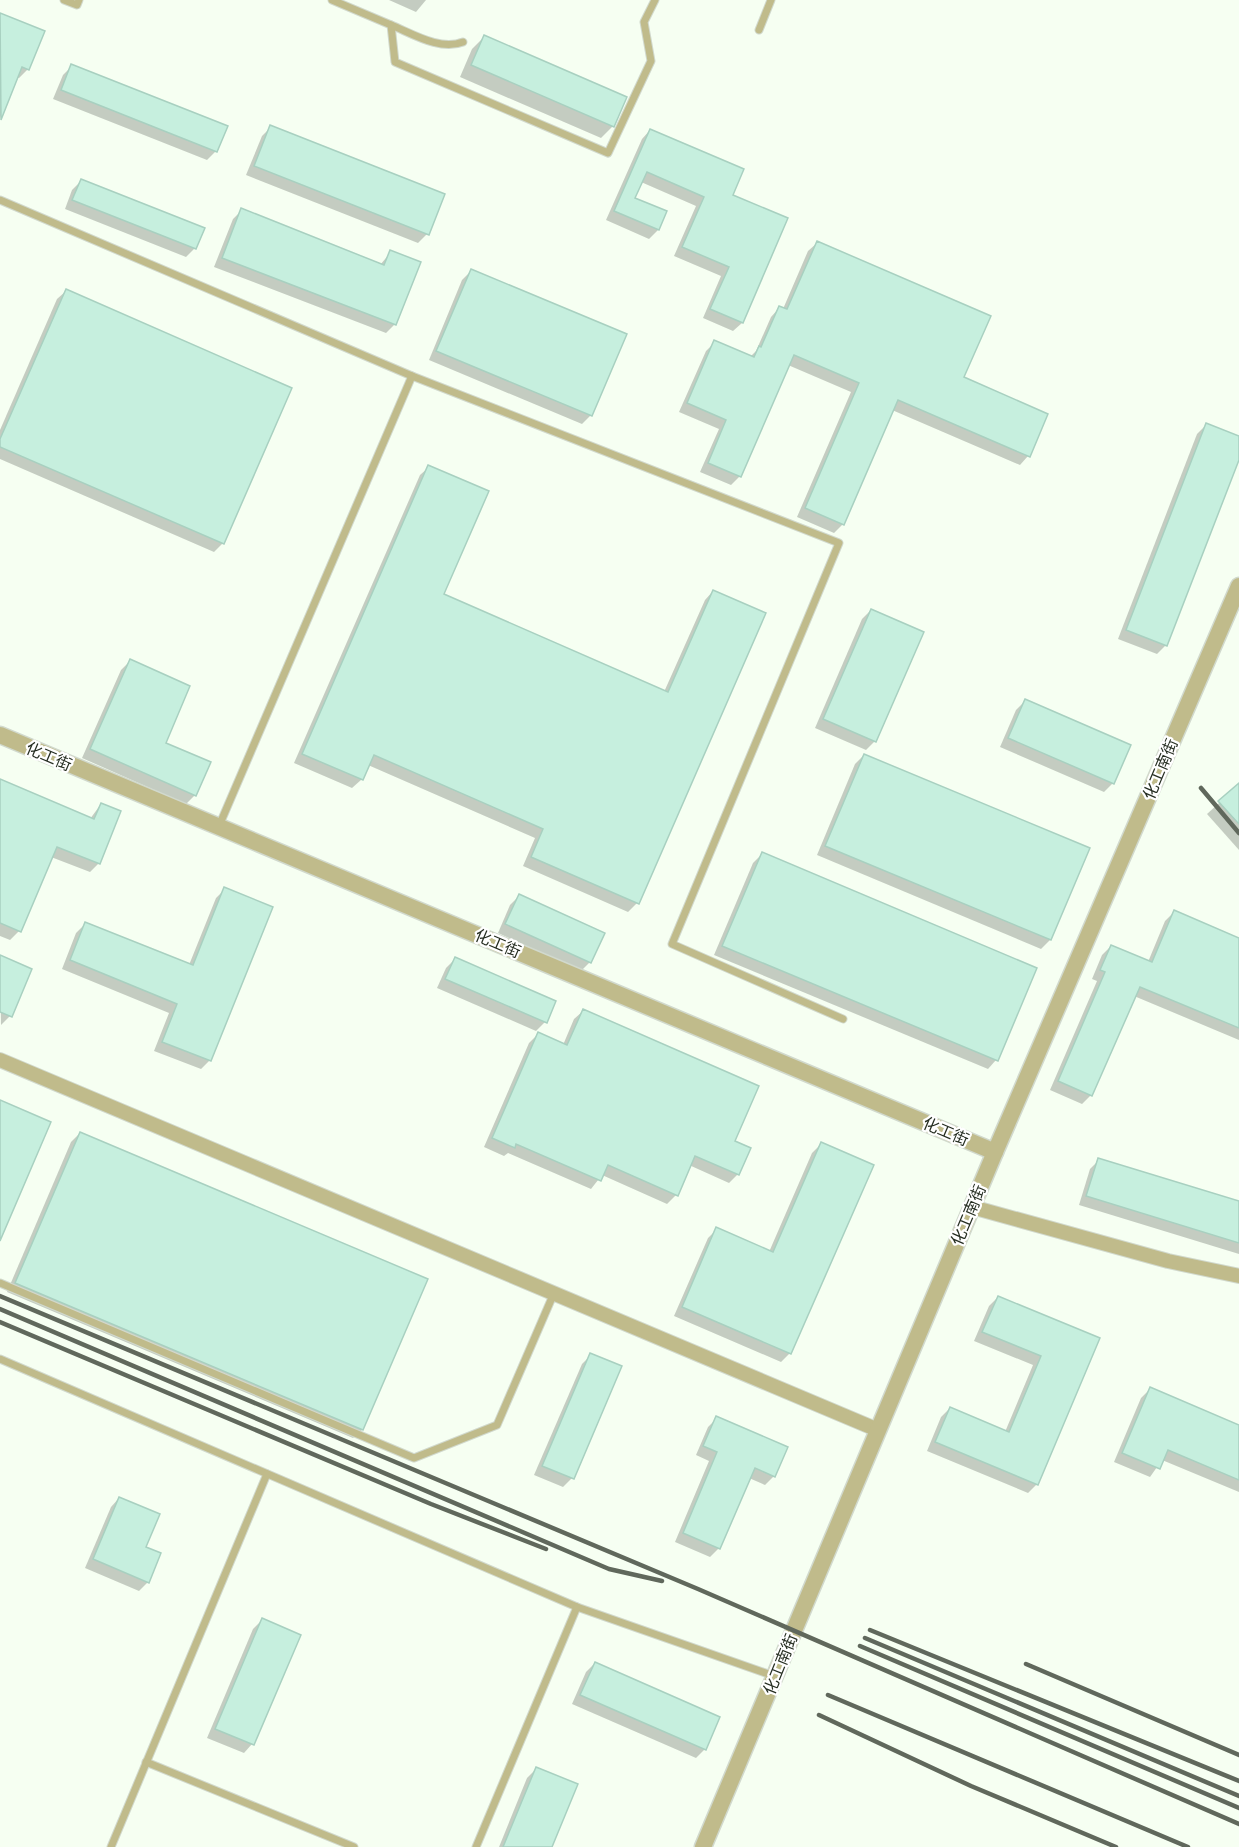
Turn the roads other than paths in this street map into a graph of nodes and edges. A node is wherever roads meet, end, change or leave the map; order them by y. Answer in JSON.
{"nodes":[{"id":1,"x":64,"y":0,"type":"edge"},
{"id":2,"x":79,"y":0,"type":"edge"},
{"id":3,"x":332,"y":0,"type":"edge"},
{"id":4,"x":655,"y":0,"type":"edge"},
{"id":5,"x":771,"y":0,"type":"edge"},
{"id":6,"x":391,"y":25,"type":"junction"},
{"id":7,"x":759,"y":30,"type":"dead end"},
{"id":8,"x":463,"y":42,"type":"dead end"},
{"id":9,"x":0,"y":200,"type":"edge"},
{"id":10,"x":412,"y":376,"type":"junction"},
{"id":11,"x":1239,"y":586,"type":"edge"},
{"id":12,"x":0,"y":735,"type":"edge"},
{"id":13,"x":219,"y":827,"type":"junction"},
{"id":14,"x":843,"y":1019,"type":"dead end"},
{"id":15,"x":0,"y":1060,"type":"edge"},
{"id":16,"x":995,"y":1152,"type":"junction"},
{"id":17,"x":972,"y":1207,"type":"junction"},
{"id":18,"x":1239,"y":1276,"type":"edge"},
{"id":19,"x":0,"y":1283,"type":"edge"},
{"id":20,"x":554,"y":1293,"type":"junction"},
{"id":21,"x":0,"y":1359,"type":"edge"},
{"id":22,"x":878,"y":1430,"type":"junction"},
{"id":23,"x":267,"y":1474,"type":"junction"},
{"id":24,"x":577,"y":1607,"type":"junction"},
{"id":25,"x":775,"y":1677,"type":"junction"},
{"id":26,"x":147,"y":1762,"type":"junction"},
{"id":27,"x":111,"y":1847,"type":"edge"},
{"id":28,"x":354,"y":1847,"type":"edge"},
{"id":29,"x":476,"y":1847,"type":"edge"},
{"id":30,"x":703,"y":1847,"type":"edge"}],
"edges":[{"from":1,"to":2,"type":"lane"},
{"from":3,"to":6,"type":"lane"},
{"from":4,"to":6,"type":"lane"},
{"from":5,"to":7,"type":"lane"},
{"from":6,"to":8,"type":"lane"},
{"from":9,"to":10,"type":"lane"},
{"from":10,"to":13,"type":"lane"},
{"from":10,"to":14,"type":"lane"},
{"from":11,"to":16,"type":"street","name":"化工南街"},
{"from":12,"to":13,"type":"street","name":"化工街"},
{"from":13,"to":16,"type":"street","name":"化工街"},
{"from":15,"to":20,"type":"street"},
{"from":16,"to":17,"type":"street","name":"化工南街"},
{"from":17,"to":18,"type":"street"},
{"from":17,"to":22,"type":"street","name":"化工南街"},
{"from":19,"to":20,"type":"lane"},
{"from":20,"to":22,"type":"street"},
{"from":21,"to":23,"type":"lane"},
{"from":22,"to":25,"type":"street","name":"化工南街"},
{"from":23,"to":24,"type":"lane"},
{"from":23,"to":26,"type":"lane"},
{"from":24,"to":25,"type":"lane"},
{"from":24,"to":29,"type":"lane"},
{"from":25,"to":30,"type":"street","name":"化工南街"},
{"from":26,"to":27,"type":"lane"},
{"from":26,"to":28,"type":"lane"}]}
